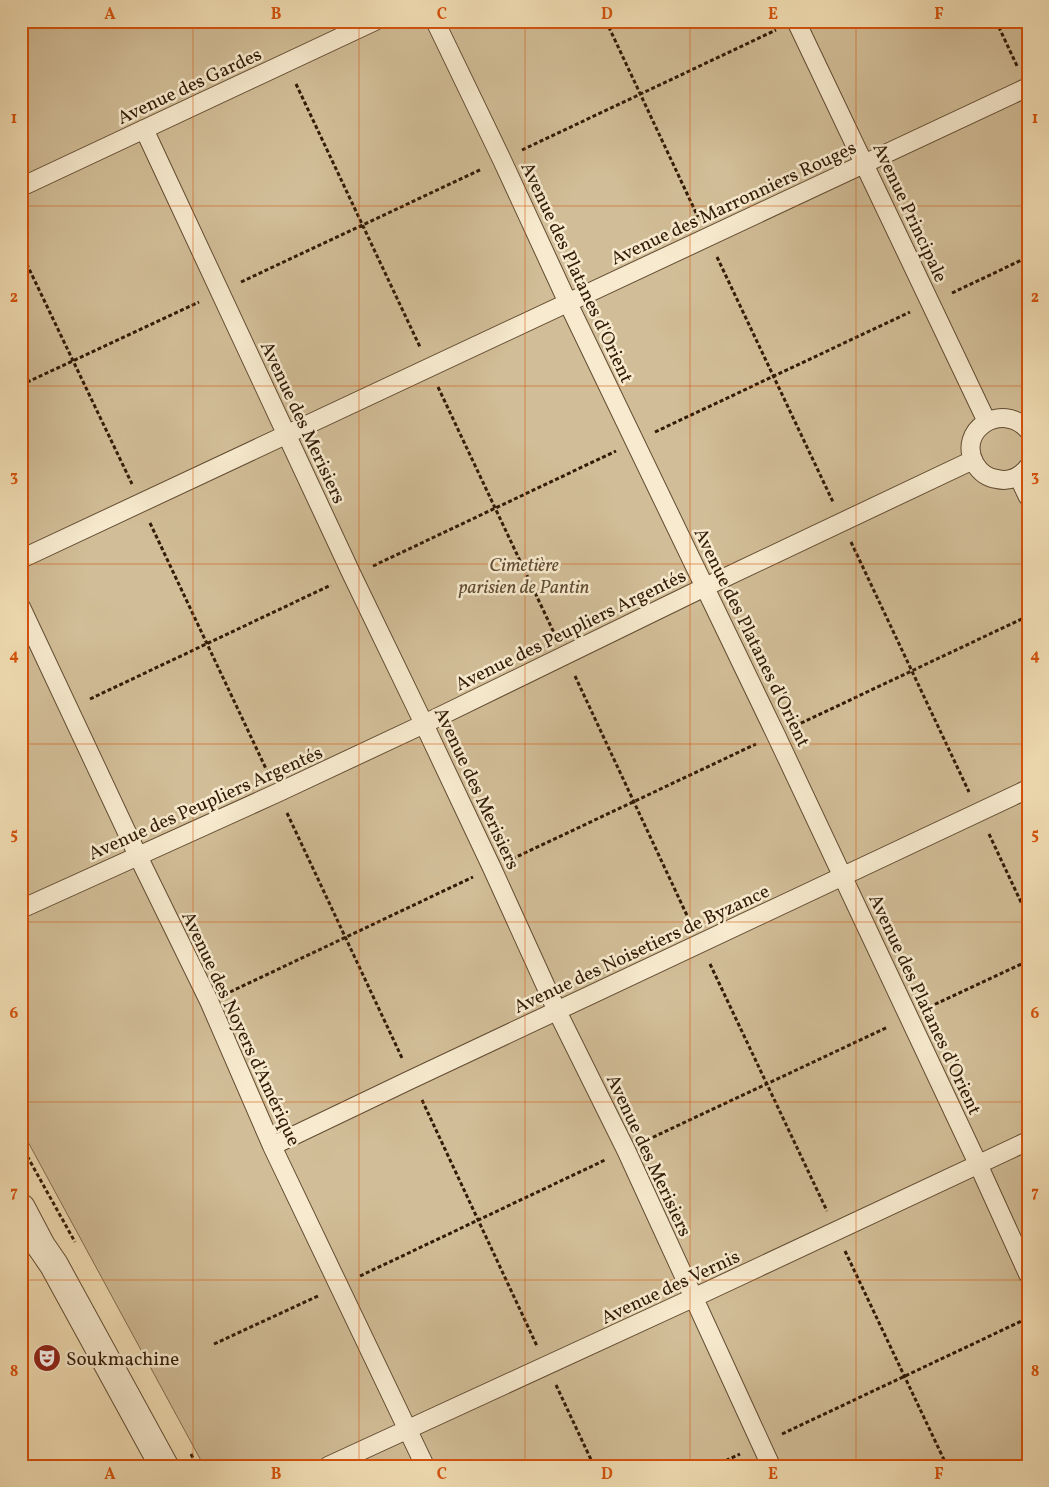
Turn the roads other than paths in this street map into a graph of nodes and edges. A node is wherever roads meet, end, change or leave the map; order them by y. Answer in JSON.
{"nodes":[{"id":1,"x":375,"y":21,"type":"edge"},
{"id":2,"x":435,"y":21,"type":"edge"},
{"id":3,"x":796,"y":21,"type":"edge"},
{"id":4,"x":1027,"y":87,"type":"edge"},
{"id":5,"x":144,"y":129,"type":"junction"},
{"id":6,"x":864,"y":164,"type":"junction"},
{"id":7,"x":21,"y":187,"type":"edge"},
{"id":8,"x":568,"y":303,"type":"junction"},
{"id":9,"x":987,"y":422,"type":"junction"},
{"id":10,"x":1028,"y":430,"type":"edge"},
{"id":11,"x":286,"y":434,"type":"junction"},
{"id":12,"x":973,"y":460,"type":"junction"},
{"id":13,"x":1023,"y":472,"type":"edge"},
{"id":14,"x":1028,"y":497,"type":"edge"},
{"id":15,"x":21,"y":559,"type":"edge"},
{"id":16,"x":705,"y":587,"type":"junction"},
{"id":17,"x":21,"y":607,"type":"edge"},
{"id":18,"x":424,"y":724,"type":"junction"},
{"id":19,"x":1028,"y":789,"type":"edge"},
{"id":20,"x":138,"y":856,"type":"junction"},
{"id":21,"x":842,"y":876,"type":"junction"},
{"id":22,"x":21,"y":909,"type":"edge"},
{"id":23,"x":557,"y":1011,"type":"junction"},
{"id":24,"x":1028,"y":1141,"type":"edge"},
{"id":25,"x":272,"y":1146,"type":"junction"},
{"id":26,"x":978,"y":1164,"type":"junction"},
{"id":27,"x":21,"y":1208,"type":"edge"},
{"id":28,"x":31,"y":1249,"type":"edge"},
{"id":29,"x":1028,"y":1274,"type":"edge"},
{"id":30,"x":693,"y":1298,"type":"junction"},
{"id":31,"x":408,"y":1428,"type":"junction"},
{"id":32,"x":164,"y":1466,"type":"edge"},
{"id":33,"x":328,"y":1466,"type":"edge"},
{"id":34,"x":425,"y":1466,"type":"edge"},
{"id":35,"x":771,"y":1466,"type":"edge"}],
"edges":[{"from":1,"to":5,"type":"lane","name":"Avenue des Gardes"},
{"from":2,"to":8,"type":"lane","name":"Avenue des Platanes d'Orient"},
{"from":3,"to":6,"type":"lane","name":"Avenue Principale"},
{"from":4,"to":6,"type":"lane","name":"Avenue des Marronniers Rouges"},
{"from":5,"to":7,"type":"lane","name":"Avenue des Gardes"},
{"from":5,"to":11,"type":"lane","name":"Avenue des Merisiers"},
{"from":6,"to":8,"type":"lane","name":"Avenue des Marronniers Rouges"},
{"from":6,"to":9,"type":"lane","name":"Avenue Principale"},
{"from":8,"to":11,"type":"lane","name":"Avenue des Marronniers Rouges"},
{"from":8,"to":16,"type":"lane","name":"Avenue des Platanes d'Orient"},
{"from":9,"to":10,"type":"lane"},
{"from":9,"to":12,"type":"lane"},
{"from":11,"to":15,"type":"lane","name":"Avenue des Marronniers Rouges"},
{"from":11,"to":18,"type":"lane","name":"Avenue des Merisiers"},
{"from":12,"to":13,"type":"lane"},
{"from":12,"to":16,"type":"lane","name":"Avenue des Peupliers Argentés"},
{"from":13,"to":14,"type":"lane"},
{"from":16,"to":18,"type":"lane","name":"Avenue des Peupliers Argentés"},
{"from":16,"to":21,"type":"lane","name":"Avenue des Platanes d'Orient"},
{"from":17,"to":20,"type":"lane","name":"Avenue des Noyers d'Amérique"},
{"from":18,"to":20,"type":"lane","name":"Avenue des Peupliers Argentés"},
{"from":18,"to":23,"type":"lane","name":"Avenue des Merisiers"},
{"from":19,"to":21,"type":"lane","name":"Avenue des Noisetiers de Byzance"},
{"from":20,"to":22,"type":"lane","name":"Avenue des Peupliers Argentés"},
{"from":20,"to":25,"type":"lane","name":"Avenue des Noyers d'Amérique"},
{"from":21,"to":23,"type":"lane","name":"Avenue des Noisetiers de Byzance"},
{"from":21,"to":26,"type":"lane","name":"Avenue des Platanes d'Orient"},
{"from":23,"to":25,"type":"lane","name":"Avenue des Noisetiers de Byzance"},
{"from":23,"to":30,"type":"lane","name":"Avenue des Merisiers"},
{"from":24,"to":26,"type":"lane","name":"Avenue des Vernis"},
{"from":25,"to":31,"type":"lane","name":"Avenue des Noyers d'Amérique"},
{"from":26,"to":29,"type":"lane","name":"Avenue des Platanes d'Orient"},
{"from":26,"to":30,"type":"lane","name":"Avenue des Vernis"},
{"from":27,"to":28,"type":"street"},
{"from":28,"to":32,"type":"street"},
{"from":30,"to":31,"type":"lane","name":"Avenue des Vernis"},
{"from":30,"to":35,"type":"lane","name":"Avenue des Merisiers"},
{"from":31,"to":33,"type":"lane","name":"Avenue des Vernis"},
{"from":31,"to":34,"type":"lane","name":"Avenue des Noyers d'Amérique"}]}
